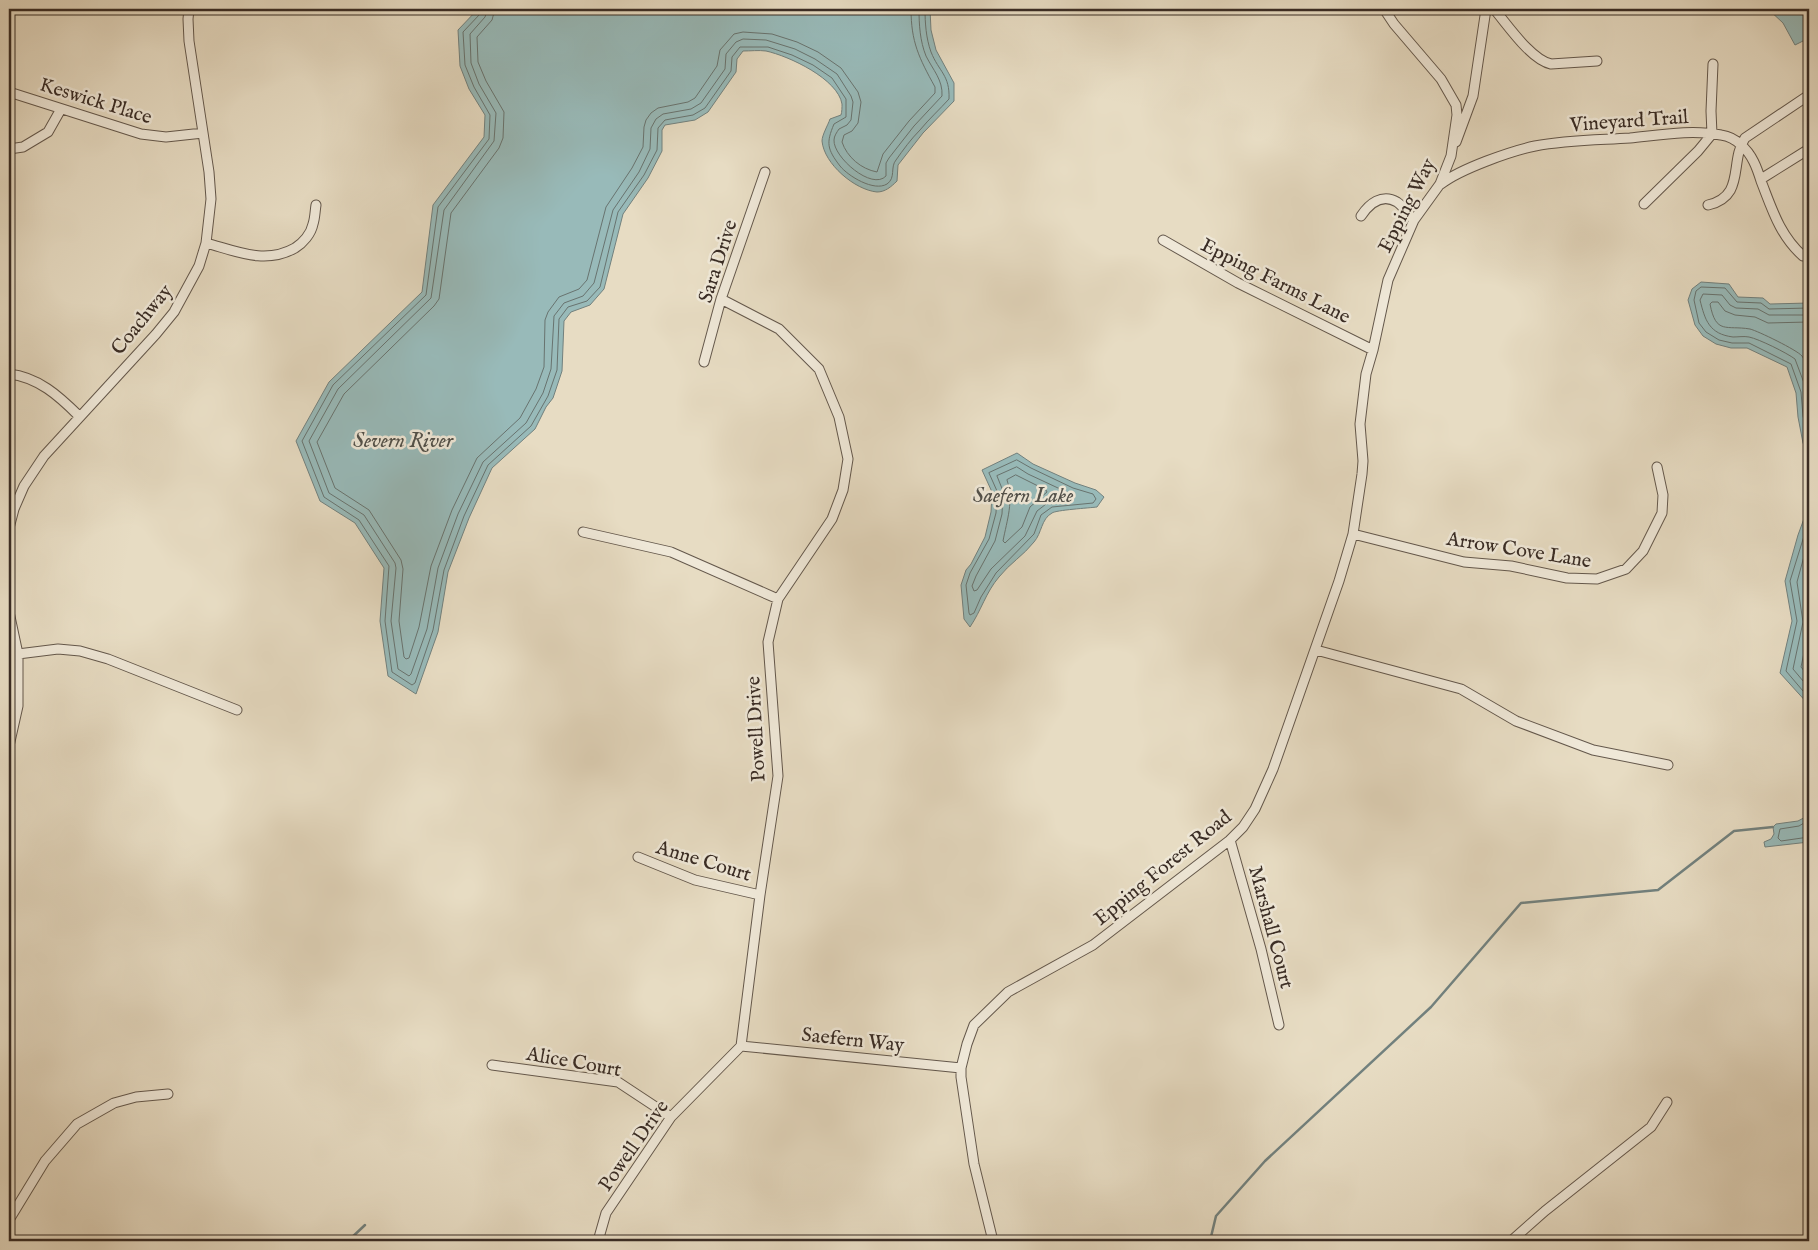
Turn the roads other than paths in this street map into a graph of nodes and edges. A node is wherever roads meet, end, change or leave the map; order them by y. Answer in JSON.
{"nodes":[{"id":1,"x":189,"y":9,"type":"edge"},
{"id":2,"x":1384,"y":9,"type":"edge"},
{"id":3,"x":1486,"y":9,"type":"edge"},
{"id":4,"x":1494,"y":9,"type":"edge"},
{"id":5,"x":1597,"y":61,"type":"dead end"},
{"id":6,"x":1713,"y":64,"type":"dead end"},
{"id":7,"x":9,"y":92,"type":"edge"},
{"id":8,"x":1809,"y":96,"type":"edge"},
{"id":9,"x":61,"y":109,"type":"junction"},
{"id":10,"x":203,"y":133,"type":"junction"},
{"id":11,"x":1712,"y":134,"type":"junction"},
{"id":12,"x":1741,"y":144,"type":"junction"},
{"id":13,"x":9,"y":149,"type":"edge"},
{"id":14,"x":1809,"y":149,"type":"edge"},
{"id":15,"x":1451,"y":156,"type":"junction"},
{"id":16,"x":765,"y":172,"type":"dead end"},
{"id":17,"x":1761,"y":179,"type":"junction"},
{"id":18,"x":1440,"y":184,"type":"junction"},
{"id":19,"x":1644,"y":204,"type":"dead end"},
{"id":20,"x":316,"y":205,"type":"dead end"},
{"id":21,"x":1708,"y":205,"type":"dead end"},
{"id":22,"x":1360,"y":216,"type":"dead end"},
{"id":23,"x":1414,"y":220,"type":"junction"},
{"id":24,"x":1163,"y":240,"type":"dead end"},
{"id":25,"x":206,"y":243,"type":"junction"},
{"id":26,"x":1803,"y":256,"type":"dead end"},
{"id":27,"x":722,"y":299,"type":"junction"},
{"id":28,"x":1373,"y":350,"type":"junction"},
{"id":29,"x":704,"y":362,"type":"dead end"},
{"id":30,"x":9,"y":374,"type":"edge"},
{"id":31,"x":79,"y":416,"type":"junction"},
{"id":32,"x":1658,"y":467,"type":"dead end"},
{"id":33,"x":9,"y":528,"type":"edge"},
{"id":34,"x":584,"y":532,"type":"dead end"},
{"id":35,"x":1353,"y":534,"type":"junction"},
{"id":36,"x":778,"y":599,"type":"junction"},
{"id":37,"x":9,"y":612,"type":"edge"},
{"id":38,"x":1316,"y":650,"type":"junction"},
{"id":39,"x":18,"y":654,"type":"junction"},
{"id":40,"x":237,"y":710,"type":"dead end"},
{"id":41,"x":9,"y":746,"type":"edge"},
{"id":42,"x":1668,"y":765,"type":"dead end"},
{"id":43,"x":1230,"y":840,"type":"junction"},
{"id":44,"x":638,"y":857,"type":"dead end"},
{"id":45,"x":760,"y":895,"type":"junction"},
{"id":46,"x":1279,"y":1025,"type":"dead end"},
{"id":47,"x":741,"y":1046,"type":"junction"},
{"id":48,"x":492,"y":1065,"type":"dead end"},
{"id":49,"x":961,"y":1068,"type":"junction"},
{"id":50,"x":168,"y":1094,"type":"dead end"},
{"id":51,"x":1667,"y":1102,"type":"dead end"},
{"id":52,"x":671,"y":1117,"type":"junction"},
{"id":53,"x":9,"y":1220,"type":"edge"},
{"id":54,"x":598,"y":1241,"type":"edge"},
{"id":55,"x":993,"y":1241,"type":"edge"},
{"id":56,"x":1511,"y":1241,"type":"edge"}],
"edges":[{"from":1,"to":10,"type":"street","name":"Coachway"},
{"from":2,"to":15,"type":"street","name":"Epping Way"},
{"from":3,"to":15,"type":"street"},
{"from":4,"to":5,"type":"street"},
{"from":6,"to":11,"type":"street"},
{"from":7,"to":9,"type":"street","name":"Keswick Place"},
{"from":8,"to":12,"type":"street"},
{"from":9,"to":10,"type":"street","name":"Keswick Place"},
{"from":9,"to":13,"type":"street"},
{"from":10,"to":25,"type":"street","name":"Coachway"},
{"from":11,"to":12,"type":"street","name":"Vineyard Trail"},
{"from":11,"to":18,"type":"street","name":"Vineyard Trail"},
{"from":11,"to":19,"type":"street"},
{"from":12,"to":17,"type":"street"},
{"from":12,"to":21,"type":"street"},
{"from":14,"to":17,"type":"street"},
{"from":15,"to":18,"type":"street","name":"Epping Way"},
{"from":16,"to":27,"type":"street","name":"Sara Drive"},
{"from":17,"to":26,"type":"street"},
{"from":18,"to":23,"type":"street","name":"Epping Way"},
{"from":20,"to":25,"type":"street"},
{"from":22,"to":23,"type":"street"},
{"from":23,"to":28,"type":"street","name":"Epping Way"},
{"from":24,"to":28,"type":"street","name":"Epping Farms Lane"},
{"from":25,"to":31,"type":"street","name":"Coachway"},
{"from":27,"to":29,"type":"street","name":"Sara Drive"},
{"from":27,"to":36,"type":"street","name":"Powell Drive"},
{"from":28,"to":35,"type":"street","name":"Epping Forest Road"},
{"from":30,"to":31,"type":"street"},
{"from":31,"to":33,"type":"street","name":"Coachway"},
{"from":32,"to":35,"type":"street","name":"Arrow Cove Lane"},
{"from":34,"to":36,"type":"street"},
{"from":35,"to":38,"type":"street","name":"Epping Forest Road"},
{"from":36,"to":45,"type":"street","name":"Powell Drive"},
{"from":37,"to":39,"type":"street"},
{"from":38,"to":42,"type":"street"},
{"from":38,"to":43,"type":"street","name":"Epping Forest Road"},
{"from":39,"to":40,"type":"street"},
{"from":39,"to":41,"type":"street"},
{"from":43,"to":46,"type":"street","name":"Marshall Court"},
{"from":43,"to":49,"type":"street","name":"Epping Forest Road"},
{"from":44,"to":45,"type":"street","name":"Anne Court"},
{"from":45,"to":47,"type":"street","name":"Powell Drive"},
{"from":47,"to":49,"type":"street","name":"Saefern Way"},
{"from":47,"to":52,"type":"street","name":"Powell Drive"},
{"from":48,"to":52,"type":"street","name":"Alice Court"},
{"from":49,"to":55,"type":"street","name":"Epping Forest Road"},
{"from":50,"to":53,"type":"street"},
{"from":51,"to":56,"type":"street"},
{"from":52,"to":54,"type":"street","name":"Powell Drive"}]}
